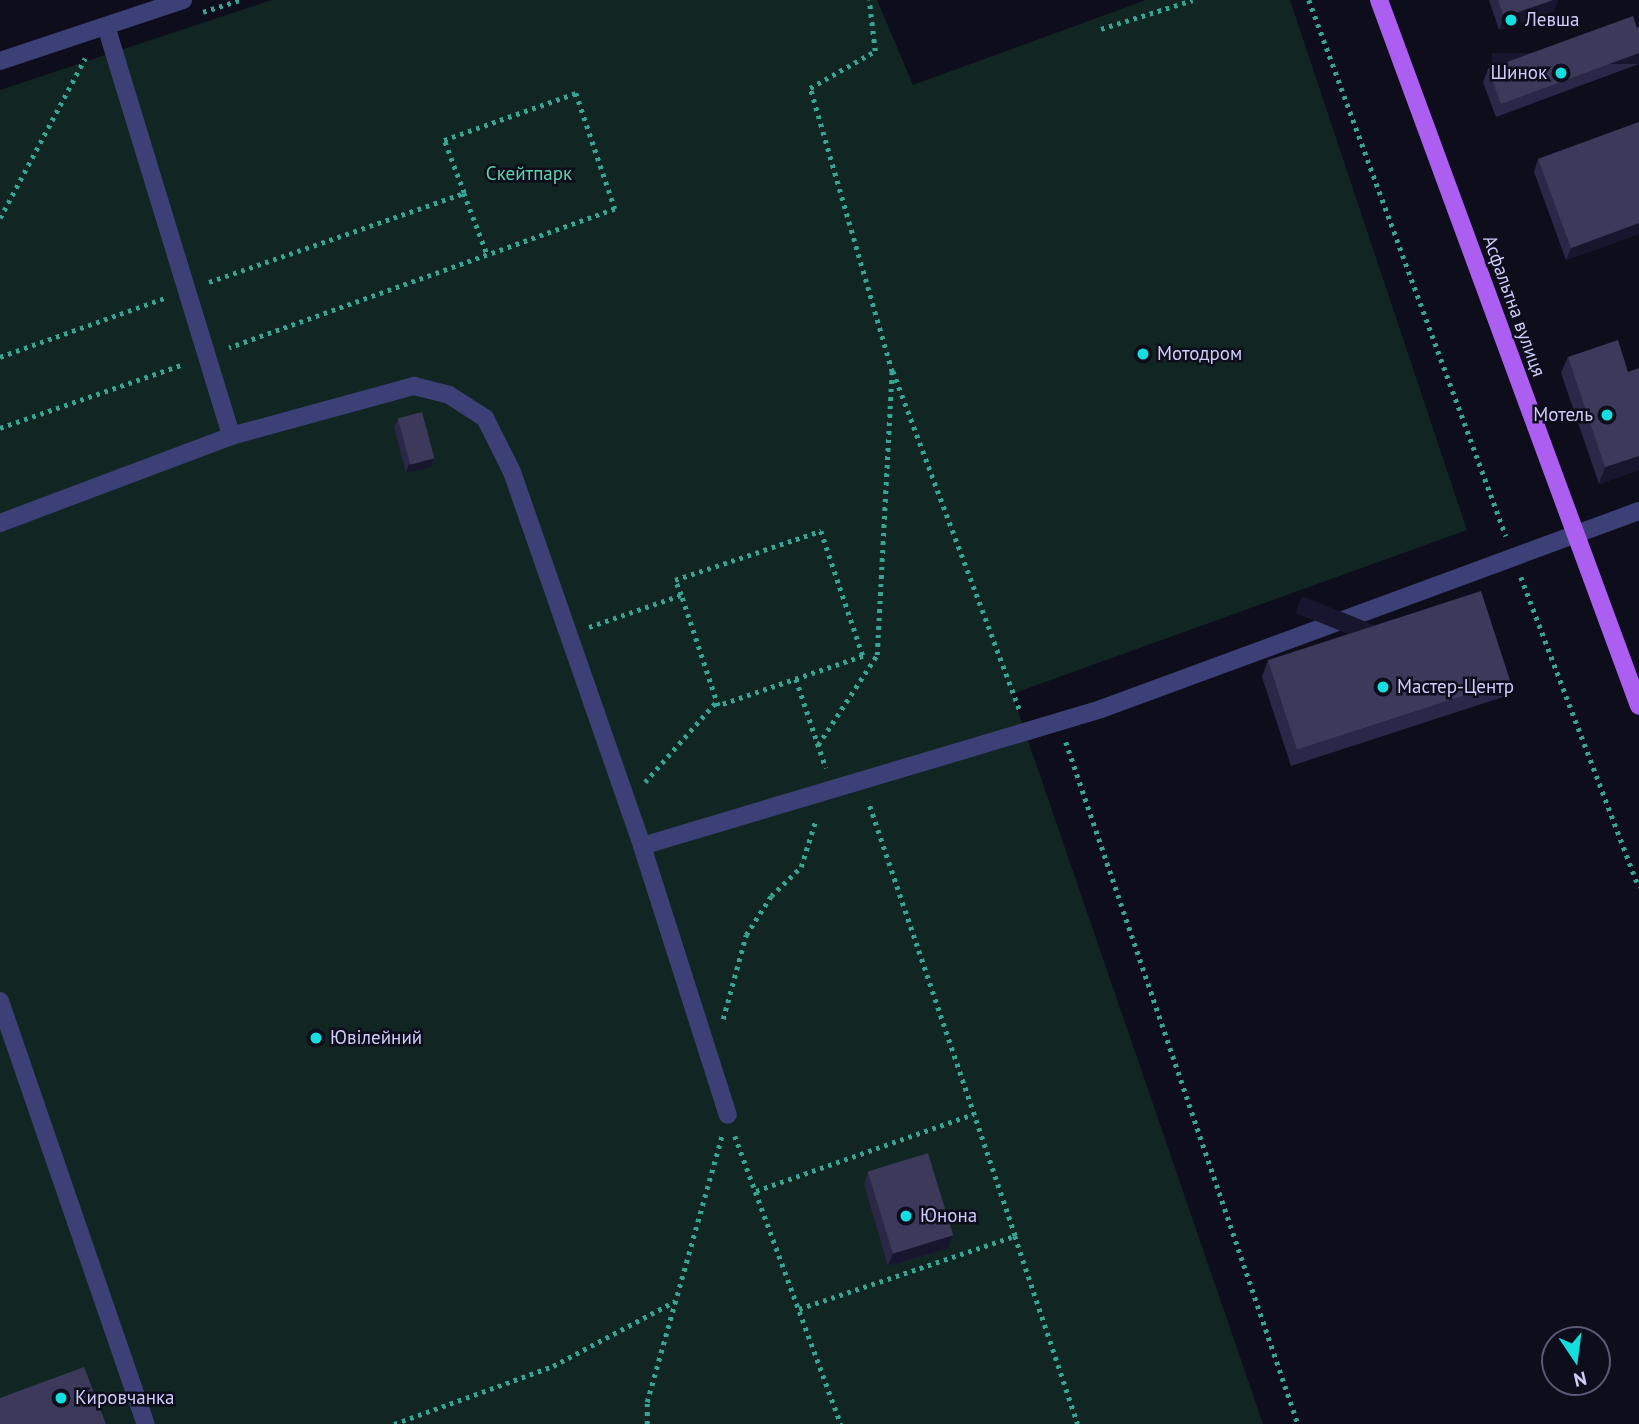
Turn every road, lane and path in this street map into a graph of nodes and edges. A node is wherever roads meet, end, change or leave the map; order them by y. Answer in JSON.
{"nodes":[{"id":1,"x":183,"y":0,"type":"edge"},
{"id":2,"x":869,"y":0,"type":"edge"},
{"id":3,"x":1193,"y":0,"type":"edge"},
{"id":4,"x":1310,"y":0,"type":"edge"},
{"id":5,"x":1379,"y":0,"type":"edge"},
{"id":6,"x":106,"y":26,"type":"junction"},
{"id":7,"x":1101,"y":29,"type":"dead end"},
{"id":8,"x":90,"y":50,"type":"dead end"},
{"id":9,"x":0,"y":61,"type":"edge"},
{"id":10,"x":464,"y":193,"type":"junction"},
{"id":11,"x":0,"y":218,"type":"edge"},
{"id":12,"x":487,"y":254,"type":"junction"},
{"id":13,"x":186,"y":290,"type":"junction"},
{"id":14,"x":206,"y":356,"type":"junction"},
{"id":15,"x":887,"y":356,"type":"junction"},
{"id":16,"x":0,"y":358,"type":"edge"},
{"id":17,"x":0,"y":428,"type":"edge"},
{"id":18,"x":231,"y":436,"type":"junction"},
{"id":19,"x":1639,"y":511,"type":"edge"},
{"id":20,"x":0,"y":523,"type":"edge"},
{"id":21,"x":1576,"y":534,"type":"junction"},
{"id":22,"x":1513,"y":557,"type":"junction"},
{"id":23,"x":681,"y":595,"type":"junction"},
{"id":24,"x":568,"y":634,"type":"junction"},
{"id":25,"x":796,"y":679,"type":"junction"},
{"id":26,"x":717,"y":702,"type":"junction"},
{"id":27,"x":1639,"y":706,"type":"edge"},
{"id":28,"x":1059,"y":722,"type":"junction"},
{"id":29,"x":1027,"y":731,"type":"junction"},
{"id":30,"x":818,"y":745,"type":"junction"},
{"id":31,"x":861,"y":780,"type":"junction"},
{"id":32,"x":828,"y":790,"type":"junction"},
{"id":33,"x":627,"y":803,"type":"junction"},
{"id":34,"x":642,"y":846,"type":"junction"},
{"id":35,"x":1639,"y":887,"type":"edge"},
{"id":36,"x":0,"y":1001,"type":"edge"},
{"id":37,"x":711,"y":1062,"type":"junction"},
{"id":38,"x":974,"y":1114,"type":"junction"},
{"id":39,"x":728,"y":1115,"type":"junction"},
{"id":40,"x":756,"y":1191,"type":"junction"},
{"id":41,"x":1015,"y":1236,"type":"junction"},
{"id":42,"x":676,"y":1301,"type":"junction"},
{"id":43,"x":799,"y":1309,"type":"junction"},
{"id":44,"x":146,"y":1424,"type":"edge"},
{"id":45,"x":394,"y":1424,"type":"edge"},
{"id":46,"x":647,"y":1424,"type":"edge"},
{"id":47,"x":841,"y":1424,"type":"edge"},
{"id":48,"x":1078,"y":1424,"type":"edge"},
{"id":49,"x":1298,"y":1424,"type":"edge"}],
"edges":[{"from":1,"to":6,"type":"street"},
{"from":2,"to":15,"type":"path"},
{"from":3,"to":7,"type":"path"},
{"from":4,"to":22,"type":"path"},
{"from":5,"to":21,"type":"main road","name":"Асфальтна вулиця"},
{"from":6,"to":9,"type":"street"},
{"from":6,"to":13,"type":"street"},
{"from":8,"to":11,"type":"path"},
{"from":10,"to":12,"type":"path"},
{"from":10,"to":12,"type":"path"},
{"from":10,"to":13,"type":"path"},
{"from":12,"to":14,"type":"path"},
{"from":13,"to":14,"type":"street"},
{"from":13,"to":16,"type":"path"},
{"from":14,"to":17,"type":"path"},
{"from":14,"to":18,"type":"street"},
{"from":15,"to":29,"type":"path"},
{"from":15,"to":30,"type":"path"},
{"from":18,"to":20,"type":"street"},
{"from":18,"to":24,"type":"street"},
{"from":19,"to":21,"type":"street"},
{"from":21,"to":22,"type":"street"},
{"from":21,"to":27,"type":"main road","name":"Асфальтна вулиця"},
{"from":22,"to":28,"type":"street"},
{"from":22,"to":35,"type":"path"},
{"from":23,"to":24,"type":"path"},
{"from":23,"to":25,"type":"path"},
{"from":23,"to":26,"type":"path"},
{"from":24,"to":33,"type":"street"},
{"from":25,"to":26,"type":"path"},
{"from":25,"to":30,"type":"path"},
{"from":26,"to":33,"type":"path"},
{"from":28,"to":29,"type":"street"},
{"from":28,"to":49,"type":"path"},
{"from":29,"to":31,"type":"street"},
{"from":30,"to":32,"type":"path"},
{"from":31,"to":32,"type":"street"},
{"from":31,"to":38,"type":"path"},
{"from":32,"to":34,"type":"street"},
{"from":32,"to":37,"type":"path"},
{"from":33,"to":34,"type":"street"},
{"from":34,"to":37,"type":"street"},
{"from":36,"to":44,"type":"street"},
{"from":37,"to":39,"type":"street"},
{"from":38,"to":40,"type":"path"},
{"from":38,"to":41,"type":"path"},
{"from":39,"to":40,"type":"path"},
{"from":39,"to":42,"type":"path"},
{"from":40,"to":43,"type":"path"},
{"from":41,"to":43,"type":"path"},
{"from":41,"to":48,"type":"path"},
{"from":42,"to":45,"type":"path"},
{"from":42,"to":46,"type":"path"},
{"from":43,"to":47,"type":"path"}]}
